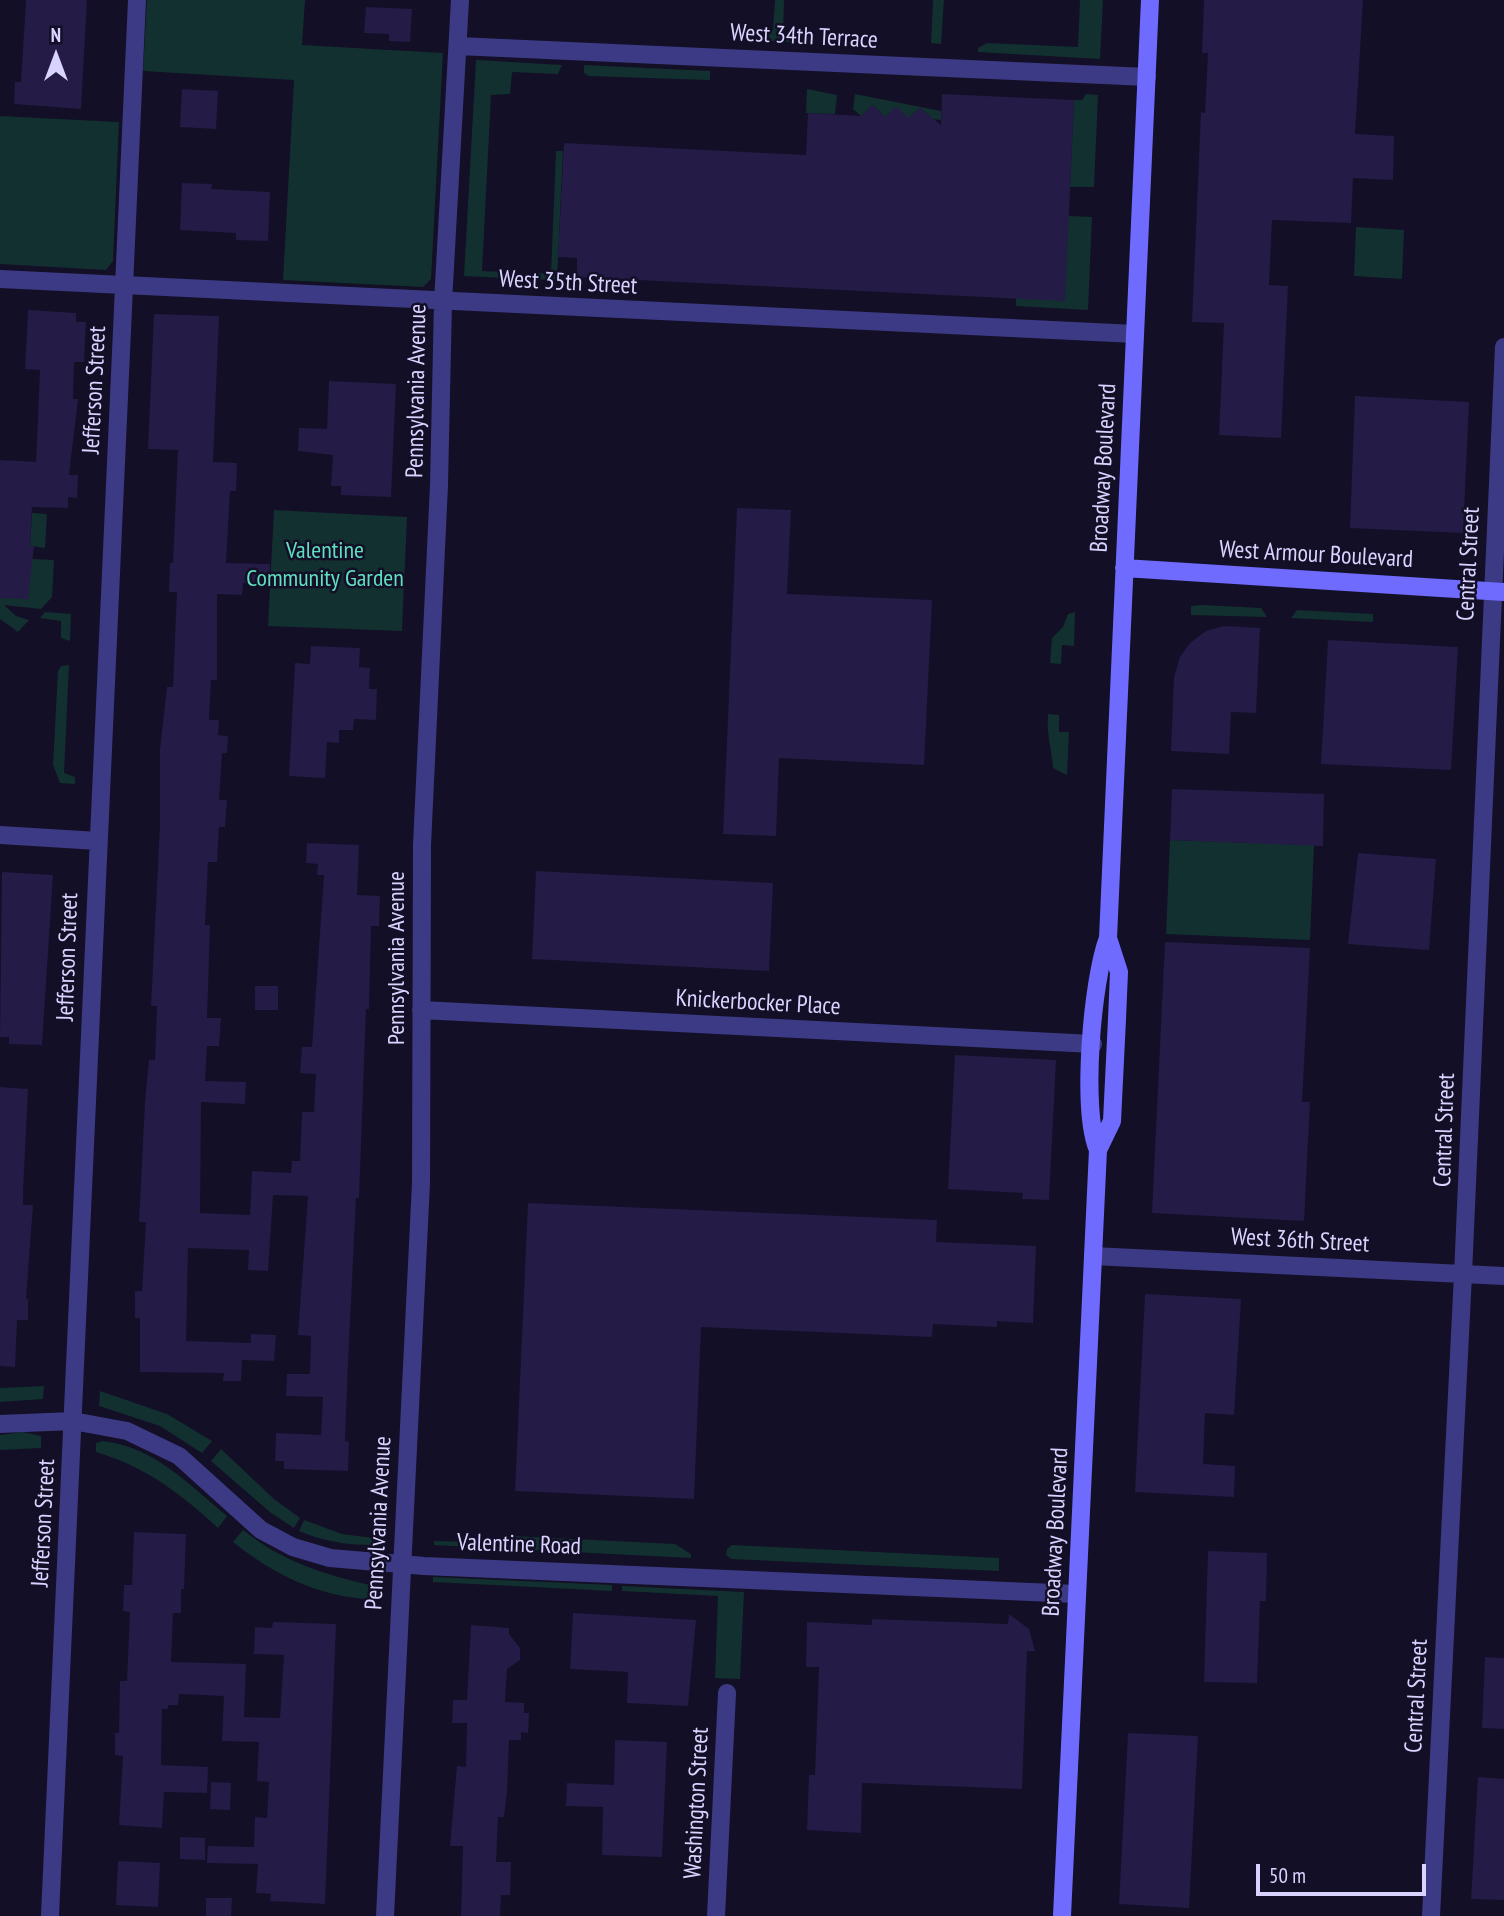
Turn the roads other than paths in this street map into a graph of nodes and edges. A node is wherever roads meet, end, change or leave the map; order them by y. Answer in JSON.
{"nodes":[{"id":1,"x":137,"y":0,"type":"edge"},
{"id":2,"x":460,"y":0,"type":"edge"},
{"id":3,"x":1150,"y":0,"type":"edge"},
{"id":4,"x":458,"y":46,"type":"junction"},
{"id":5,"x":1147,"y":77,"type":"junction"},
{"id":6,"x":0,"y":279,"type":"edge"},
{"id":7,"x":124,"y":285,"type":"junction"},
{"id":8,"x":443,"y":302,"type":"junction"},
{"id":9,"x":1135,"y":334,"type":"junction"},
{"id":10,"x":1504,"y":346,"type":"edge"},
{"id":11,"x":1125,"y":568,"type":"junction"},
{"id":12,"x":1498,"y":591,"type":"edge"},
{"id":13,"x":0,"y":835,"type":"edge"},
{"id":14,"x":97,"y":841,"type":"junction"},
{"id":15,"x":1108,"y":939,"type":"junction"},
{"id":16,"x":421,"y":1010,"type":"junction"},
{"id":17,"x":1093,"y":1044,"type":"junction"},
{"id":18,"x":1098,"y":1150,"type":"junction"},
{"id":19,"x":1093,"y":1255,"type":"junction"},
{"id":20,"x":1463,"y":1274,"type":"junction"},
{"id":21,"x":1504,"y":1276,"type":"edge"},
{"id":22,"x":73,"y":1421,"type":"junction"},
{"id":23,"x":0,"y":1424,"type":"edge"},
{"id":24,"x":401,"y":1565,"type":"junction"},
{"id":25,"x":1077,"y":1594,"type":"junction"},
{"id":26,"x":727,"y":1693,"type":"dead end"},
{"id":27,"x":50,"y":1916,"type":"edge"},
{"id":28,"x":385,"y":1916,"type":"edge"},
{"id":29,"x":716,"y":1916,"type":"edge"},
{"id":30,"x":1062,"y":1916,"type":"edge"},
{"id":31,"x":1431,"y":1916,"type":"edge"}],
"edges":[{"from":1,"to":7,"type":"street","name":"Jefferson Street"},
{"from":2,"to":4,"type":"street","name":"Pennsylvania Avenue"},
{"from":3,"to":5,"type":"main road","name":"Broadway Boulevard"},
{"from":4,"to":5,"type":"street","name":"West 34th Terrace"},
{"from":4,"to":8,"type":"street","name":"Pennsylvania Avenue"},
{"from":5,"to":9,"type":"main road","name":"Broadway Boulevard"},
{"from":6,"to":7,"type":"street","name":"West 35th Street"},
{"from":7,"to":8,"type":"street","name":"West 35th Street"},
{"from":7,"to":14,"type":"street","name":"Jefferson Street"},
{"from":8,"to":9,"type":"street","name":"West 35th Street"},
{"from":8,"to":16,"type":"street","name":"Pennsylvania Avenue"},
{"from":9,"to":11,"type":"main road","name":"Broadway Boulevard"},
{"from":10,"to":12,"type":"street","name":"Central Street"},
{"from":11,"to":12,"type":"main road","name":"West Armour Boulevard"},
{"from":11,"to":15,"type":"main road","name":"Broadway Boulevard"},
{"from":12,"to":20,"type":"street","name":"Central Street"},
{"from":13,"to":14,"type":"street"},
{"from":14,"to":22,"type":"street","name":"Jefferson Street"},
{"from":15,"to":17,"type":"main road","name":"Broadway Boulevard"},
{"from":15,"to":18,"type":"main road","name":"Broadway Boulevard"},
{"from":16,"to":17,"type":"street","name":"Knickerbocker Place"},
{"from":16,"to":24,"type":"street","name":"Pennsylvania Avenue"},
{"from":17,"to":18,"type":"main road","name":"Broadway Boulevard"},
{"from":18,"to":19,"type":"main road","name":"Broadway Boulevard"},
{"from":19,"to":20,"type":"street","name":"West 36th Street"},
{"from":19,"to":25,"type":"main road","name":"Broadway Boulevard"},
{"from":20,"to":21,"type":"street","name":"West 36th Street"},
{"from":20,"to":31,"type":"street","name":"Central Street"},
{"from":22,"to":23,"type":"street","name":"Valentine Road"},
{"from":22,"to":24,"type":"street","name":"Valentine Road"},
{"from":22,"to":27,"type":"street","name":"Jefferson Street"},
{"from":24,"to":25,"type":"street","name":"Valentine Road"},
{"from":24,"to":28,"type":"street","name":"Pennsylvania Avenue"},
{"from":25,"to":30,"type":"main road","name":"Broadway Boulevard"},
{"from":26,"to":29,"type":"street","name":"Washington Street"}]}
